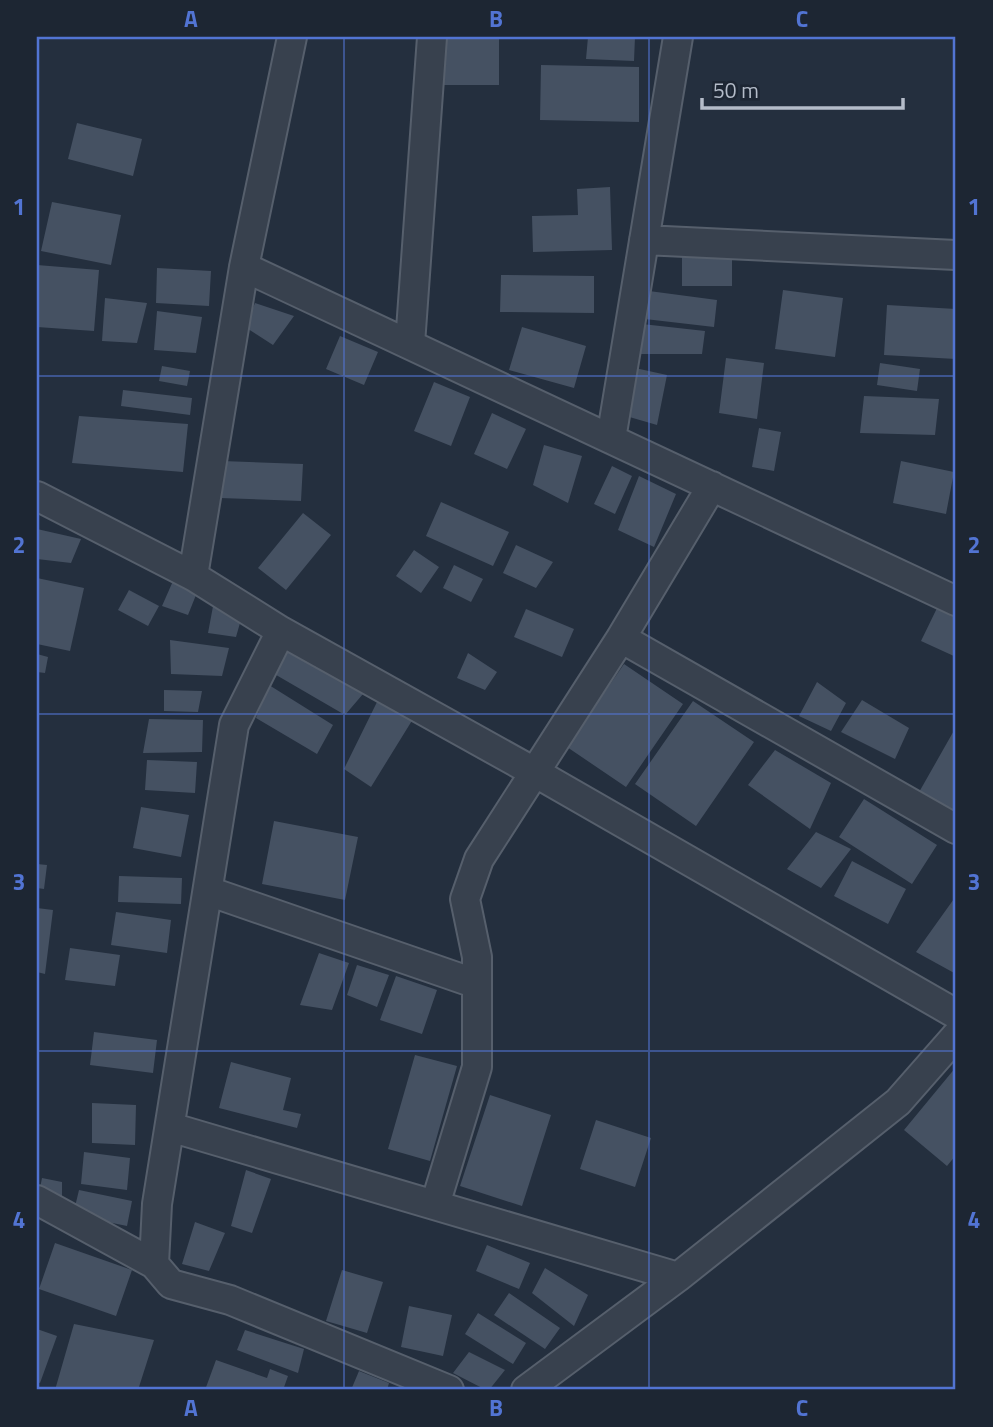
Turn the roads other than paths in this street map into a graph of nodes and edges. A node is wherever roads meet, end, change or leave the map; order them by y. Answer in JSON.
{"nodes":[{"id":1,"x":292,"y":37,"type":"edge"},
{"id":2,"x":432,"y":37,"type":"edge"},
{"id":3,"x":678,"y":37,"type":"edge"},
{"id":4,"x":644,"y":240,"type":"junction"},
{"id":5,"x":956,"y":256,"type":"edge"},
{"id":6,"x":244,"y":267,"type":"junction"},
{"id":7,"x":410,"y":344,"type":"junction"},
{"id":8,"x":611,"y":439,"type":"junction"},
{"id":9,"x":712,"y":486,"type":"junction"},
{"id":10,"x":37,"y":496,"type":"edge"},
{"id":11,"x":193,"y":576,"type":"junction"},
{"id":12,"x":956,"y":601,"type":"edge"},
{"id":13,"x":281,"y":631,"type":"junction"},
{"id":14,"x":621,"y":638,"type":"junction"},
{"id":15,"x":536,"y":773,"type":"junction"},
{"id":16,"x":956,"y":830,"type":"edge"},
{"id":17,"x":208,"y":891,"type":"junction"},
{"id":18,"x":477,"y":984,"type":"junction"},
{"id":19,"x":956,"y":1014,"type":"edge"},
{"id":20,"x":956,"y":1036,"type":"edge"},
{"id":21,"x":170,"y":1127,"type":"junction"},
{"id":22,"x":37,"y":1200,"type":"edge"},
{"id":23,"x":435,"y":1205,"type":"junction"},
{"id":24,"x":154,"y":1264,"type":"junction"},
{"id":25,"x":678,"y":1277,"type":"junction"},
{"id":26,"x":449,"y":1390,"type":"edge"},
{"id":27,"x":526,"y":1390,"type":"edge"}],
"edges":[{"from":1,"to":6,"type":"street"},
{"from":2,"to":7,"type":"street"},
{"from":3,"to":4,"type":"street"},
{"from":4,"to":5,"type":"street"},
{"from":4,"to":8,"type":"street"},
{"from":6,"to":7,"type":"street"},
{"from":6,"to":11,"type":"street"},
{"from":7,"to":8,"type":"street"},
{"from":8,"to":9,"type":"street"},
{"from":9,"to":12,"type":"street"},
{"from":9,"to":14,"type":"street"},
{"from":10,"to":11,"type":"street"},
{"from":11,"to":13,"type":"street"},
{"from":13,"to":15,"type":"street"},
{"from":13,"to":17,"type":"street"},
{"from":14,"to":15,"type":"street"},
{"from":14,"to":16,"type":"street"},
{"from":15,"to":18,"type":"street"},
{"from":15,"to":19,"type":"street"},
{"from":17,"to":18,"type":"street"},
{"from":17,"to":21,"type":"street"},
{"from":18,"to":23,"type":"street"},
{"from":20,"to":25,"type":"street"},
{"from":21,"to":23,"type":"street"},
{"from":21,"to":24,"type":"street"},
{"from":22,"to":24,"type":"street"},
{"from":23,"to":25,"type":"street"},
{"from":24,"to":26,"type":"street"},
{"from":25,"to":27,"type":"street"}]}
